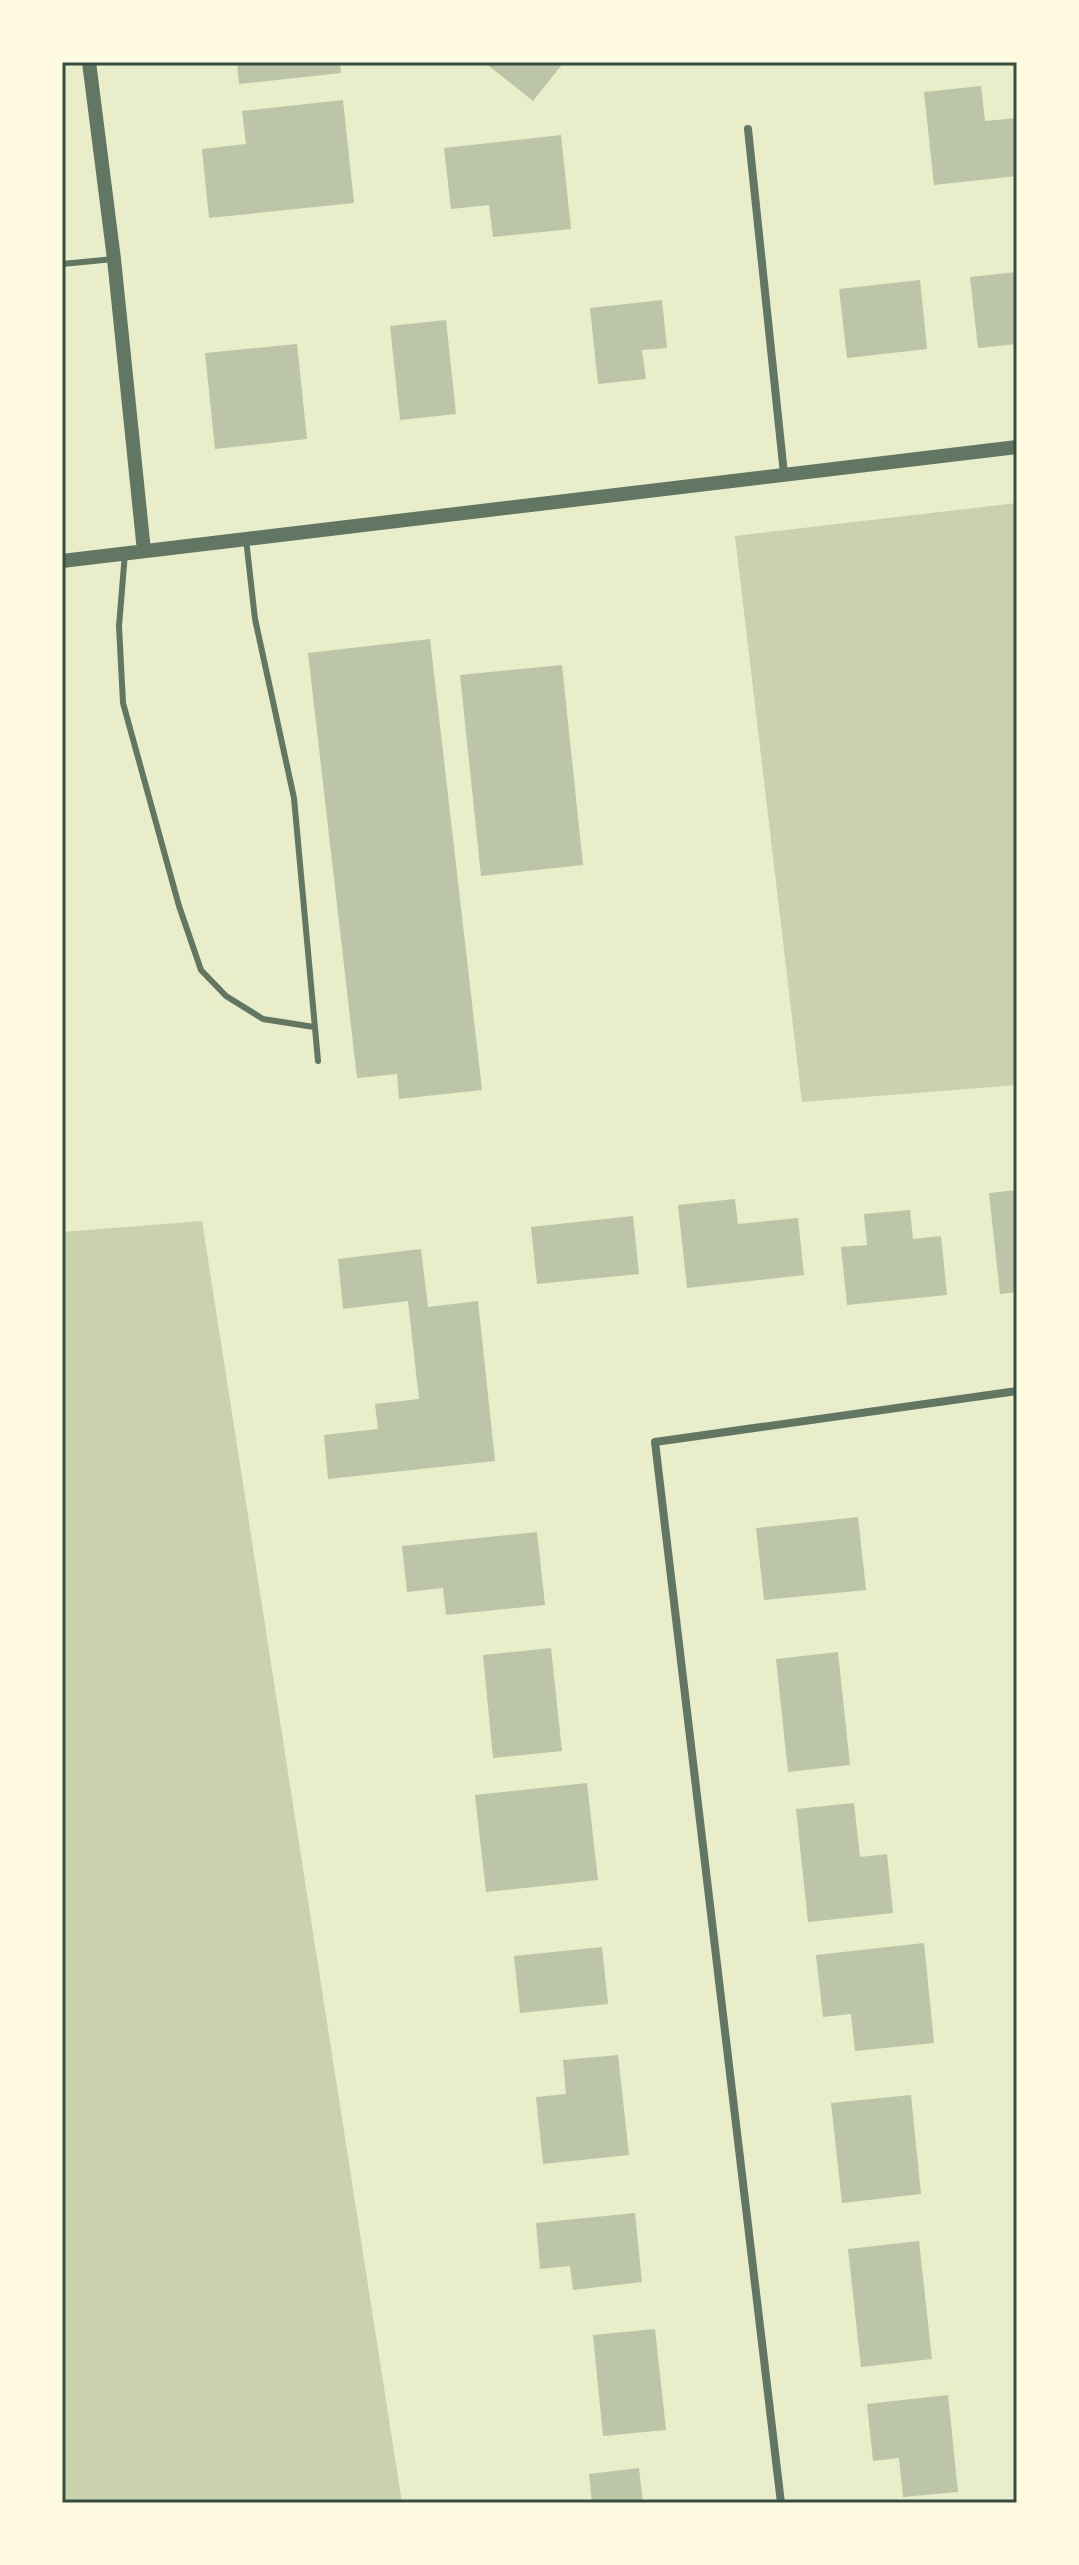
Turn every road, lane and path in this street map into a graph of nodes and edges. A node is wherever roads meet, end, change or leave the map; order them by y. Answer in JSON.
{"nodes":[{"id":1,"x":89,"y":62,"type":"edge"},
{"id":2,"x":748,"y":129,"type":"dead end"},
{"id":3,"x":114,"y":259,"type":"junction"},
{"id":4,"x":62,"y":264,"type":"edge"},
{"id":5,"x":1017,"y":447,"type":"edge"},
{"id":6,"x":784,"y":474,"type":"junction"},
{"id":7,"x":246,"y":539,"type":"junction"},
{"id":8,"x":144,"y":551,"type":"junction"},
{"id":9,"x":125,"y":553,"type":"junction"},
{"id":10,"x":62,"y":561,"type":"edge"},
{"id":11,"x":314,"y":1027,"type":"junction"},
{"id":12,"x":318,"y":1061,"type":"dead end"},
{"id":13,"x":1017,"y":1391,"type":"edge"},
{"id":14,"x":781,"y":2503,"type":"edge"}],
"edges":[{"from":1,"to":3,"type":"street"},
{"from":2,"to":6,"type":"street"},
{"from":3,"to":4,"type":"lane"},
{"from":3,"to":8,"type":"street"},
{"from":5,"to":6,"type":"street"},
{"from":6,"to":7,"type":"street"},
{"from":7,"to":8,"type":"street"},
{"from":7,"to":11,"type":"lane"},
{"from":8,"to":9,"type":"street"},
{"from":9,"to":10,"type":"street"},
{"from":9,"to":11,"type":"lane"},
{"from":11,"to":12,"type":"lane"},
{"from":13,"to":14,"type":"street"}]}
